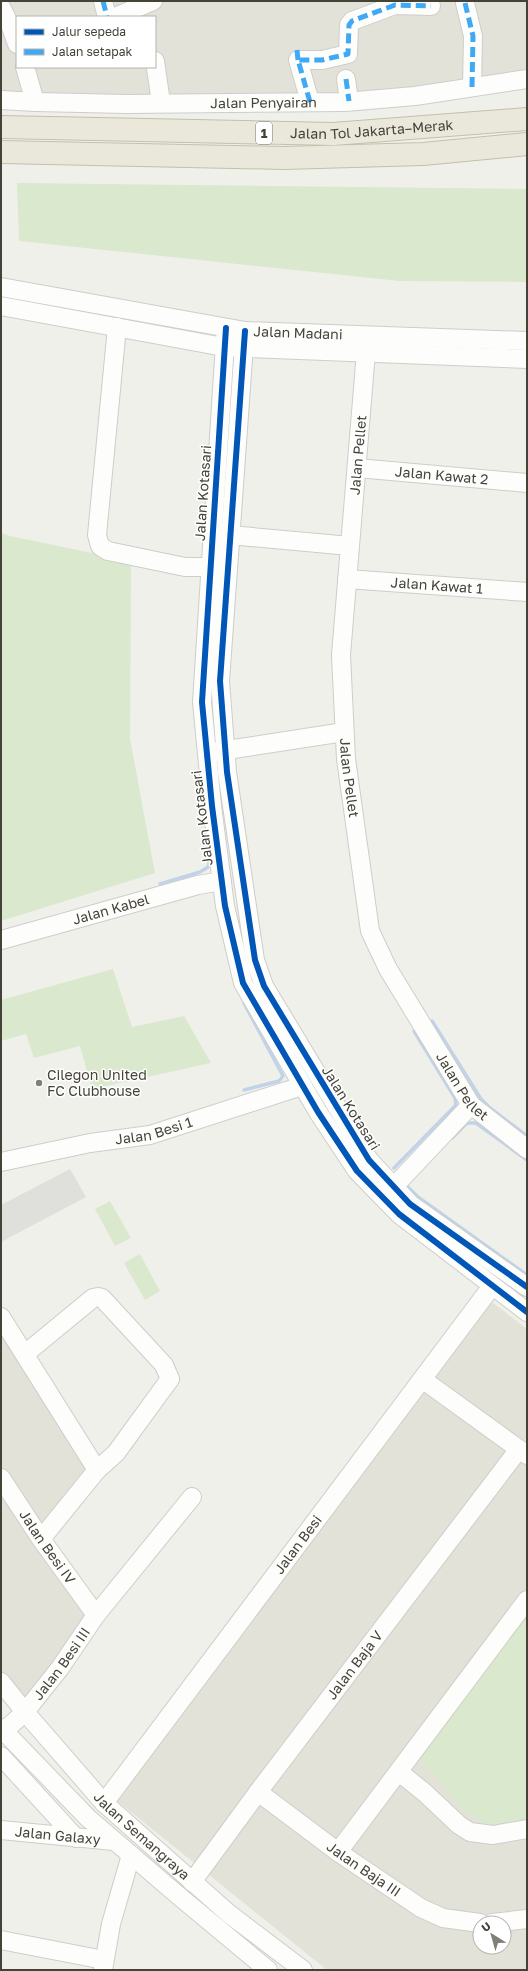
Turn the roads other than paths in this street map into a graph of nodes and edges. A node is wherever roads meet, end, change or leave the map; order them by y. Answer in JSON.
{"nodes":[{"id":1,"x":103,"y":1,"type":"edge"},
{"id":2,"x":395,"y":3,"type":"edge"},
{"id":3,"x":465,"y":4,"type":"dead end"},
{"id":4,"x":145,"y":6,"type":"edge"},
{"id":5,"x":431,"y":6,"type":"dead end"},
{"id":6,"x":1,"y":7,"type":"edge"},
{"id":7,"x":107,"y":16,"type":"edge"},
{"id":8,"x":119,"y":16,"type":"edge"},
{"id":9,"x":16,"y":41,"type":"edge"},
{"id":10,"x":25,"y":68,"type":"edge"},
{"id":11,"x":156,"y":68,"type":"edge"},
{"id":12,"x":346,"y":79,"type":"dead end"},
{"id":13,"x":527,"y":79,"type":"edge"},
{"id":14,"x":472,"y":87,"type":"junction"},
{"id":15,"x":1,"y":100,"type":"edge"},
{"id":16,"x":35,"y":102,"type":"junction"},
{"id":17,"x":310,"y":102,"type":"junction"},
{"id":18,"x":349,"y":102,"type":"junction"},
{"id":19,"x":161,"y":103,"type":"junction"},
{"id":20,"x":527,"y":119,"type":"edge"},
{"id":21,"x":1,"y":127,"type":"edge"},
{"id":22,"x":527,"y":144,"type":"edge"},
{"id":23,"x":1,"y":152,"type":"edge"},
{"id":24,"x":1,"y":287,"type":"edge"},
{"id":25,"x":1,"y":306,"type":"edge"},
{"id":26,"x":117,"y":327,"type":"junction"},
{"id":27,"x":226,"y":328,"type":"junction"},
{"id":28,"x":245,"y":338,"type":"junction"},
{"id":29,"x":527,"y":341,"type":"edge"},
{"id":30,"x":224,"y":346,"type":"junction"},
{"id":31,"x":366,"y":352,"type":"junction"},
{"id":32,"x":527,"y":359,"type":"edge"},
{"id":33,"x":356,"y":468,"type":"junction"},
{"id":34,"x":527,"y":483,"type":"edge"},
{"id":35,"x":230,"y":535,"type":"junction"},
{"id":36,"x":350,"y":546,"type":"junction"},
{"id":37,"x":210,"y":567,"type":"junction"},
{"id":38,"x":347,"y":579,"type":"junction"},
{"id":39,"x":527,"y":592,"type":"edge"},
{"id":40,"x":344,"y":732,"type":"junction"},
{"id":41,"x":226,"y":751,"type":"junction"},
{"id":42,"x":207,"y":753,"type":"junction"},
{"id":43,"x":211,"y":883,"type":"junction"},
{"id":44,"x":1,"y":940,"type":"edge"},
{"id":45,"x":302,"y":1086,"type":"junction"},
{"id":46,"x":471,"y":1105,"type":"junction"},
{"id":47,"x":527,"y":1149,"type":"edge"},
{"id":48,"x":1,"y":1162,"type":"edge"},
{"id":49,"x":388,"y":1193,"type":"junction"},
{"id":50,"x":492,"y":1286,"type":"junction"},
{"id":51,"x":527,"y":1288,"type":"edge"},
{"id":52,"x":527,"y":1312,"type":"edge"},
{"id":53,"x":1,"y":1317,"type":"edge"},
{"id":54,"x":25,"y":1354,"type":"junction"},
{"id":55,"x":422,"y":1379,"type":"junction"},
{"id":56,"x":523,"y":1452,"type":"edge"},
{"id":57,"x":97,"y":1470,"type":"junction"},
{"id":58,"x":1,"y":1478,"type":"edge"},
{"id":59,"x":192,"y":1497,"type":"dead end"},
{"id":60,"x":41,"y":1538,"type":"junction"},
{"id":61,"x":527,"y":1600,"type":"edge"},
{"id":62,"x":96,"y":1615,"type":"junction"},
{"id":63,"x":1,"y":1682,"type":"edge"},
{"id":64,"x":25,"y":1712,"type":"junction"},
{"id":65,"x":2,"y":1729,"type":"edge"},
{"id":66,"x":1,"y":1756,"type":"edge"},
{"id":67,"x":399,"y":1772,"type":"junction"},
{"id":68,"x":258,"y":1792,"type":"junction"},
{"id":69,"x":104,"y":1803,"type":"junction"},
{"id":70,"x":527,"y":1829,"type":"edge"},
{"id":71,"x":1,"y":1830,"type":"edge"},
{"id":72,"x":76,"y":1838,"type":"junction"},
{"id":73,"x":95,"y":1839,"type":"junction"},
{"id":74,"x":114,"y":1841,"type":"junction"},
{"id":75,"x":338,"y":1852,"type":"junction"},
{"id":76,"x":129,"y":1862,"type":"junction"},
{"id":77,"x":192,"y":1882,"type":"junction"},
{"id":78,"x":527,"y":1919,"type":"edge"},
{"id":79,"x":512,"y":1921,"type":"edge"},
{"id":80,"x":472,"y":1923,"type":"edge"},
{"id":81,"x":1,"y":1940,"type":"edge"},
{"id":82,"x":103,"y":1965,"type":"edge"},
{"id":83,"x":268,"y":1970,"type":"edge"},
{"id":84,"x":303,"y":1970,"type":"edge"}],
"edges":[{"from":1,"to":7,"type":"street"},
{"from":2,"to":5,"type":"street"},
{"from":2,"to":17,"type":"street"},
{"from":3,"to":14,"type":"street"},
{"from":4,"to":8,"type":"street"},
{"from":6,"to":9,"type":"street"},
{"from":10,"to":16,"type":"street"},
{"from":11,"to":19,"type":"street"},
{"from":12,"to":18,"type":"street"},
{"from":13,"to":14,"type":"street","name":"Jalan Penyairan"},
{"from":14,"to":18,"type":"street","name":"Jalan Penyairan"},
{"from":15,"to":16,"type":"street","name":"Jalan Penyairan"},
{"from":16,"to":19,"type":"street","name":"Jalan Penyairan"},
{"from":17,"to":18,"type":"street","name":"Jalan Penyairan"},
{"from":17,"to":19,"type":"street","name":"Jalan Penyairan"},
{"from":20,"to":21,"type":"highway","name":"Jalan Tol Jakarta–Merak","number":"1"},
{"from":22,"to":23,"type":"highway","name":"Jalan Tol Jakarta–Merak","number":"1"},
{"from":24,"to":27,"type":"street","name":"Jalan Madani"},
{"from":25,"to":26,"type":"street","name":"Jalan Madani"},
{"from":26,"to":30,"type":"street","name":"Jalan Madani"},
{"from":26,"to":37,"type":"street"},
{"from":27,"to":28,"type":"street","name":"Jalan Madani"},
{"from":27,"to":30,"type":"street","name":"Jalan Kotasari"},
{"from":28,"to":29,"type":"street","name":"Jalan Madani"},
{"from":28,"to":30,"type":"street","name":"Jalan Madani"},
{"from":28,"to":31,"type":"street","name":"Jalan Madani"},
{"from":28,"to":35,"type":"street","name":"Jalan Kotasari"},
{"from":30,"to":37,"type":"street","name":"Jalan Kotasari"},
{"from":31,"to":32,"type":"street","name":"Jalan Madani"},
{"from":31,"to":33,"type":"street","name":"Jalan Pellet"},
{"from":33,"to":34,"type":"street","name":"Jalan Kawat 2"},
{"from":33,"to":36,"type":"street","name":"Jalan Pellet"},
{"from":35,"to":36,"type":"street"},
{"from":35,"to":41,"type":"street","name":"Jalan Kotasari"},
{"from":36,"to":38,"type":"street","name":"Jalan Pellet"},
{"from":37,"to":42,"type":"street","name":"Jalan Kotasari"},
{"from":38,"to":39,"type":"street","name":"Jalan Kawat 1"},
{"from":38,"to":40,"type":"street","name":"Jalan Pellet"},
{"from":40,"to":41,"type":"street"},
{"from":40,"to":46,"type":"street","name":"Jalan Pellet"},
{"from":41,"to":42,"type":"street"},
{"from":41,"to":49,"type":"street","name":"Jalan Kotasari"},
{"from":42,"to":43,"type":"street","name":"Jalan Kotasari"},
{"from":43,"to":44,"type":"street","name":"Jalan Kabel"},
{"from":43,"to":45,"type":"street","name":"Jalan Kotasari"},
{"from":45,"to":48,"type":"street","name":"Jalan Besi 1"},
{"from":45,"to":49,"type":"street","name":"Jalan Kotasari"},
{"from":46,"to":47,"type":"street","name":"Jalan Pellet"},
{"from":46,"to":49,"type":"street"},
{"from":49,"to":50,"type":"street","name":"Jalan Kotasari"},
{"from":49,"to":51,"type":"street","name":"Jalan Kotasari"},
{"from":50,"to":52,"type":"street","name":"Jalan Kotasari"},
{"from":50,"to":55,"type":"street","name":"Jalan Besi"},
{"from":53,"to":54,"type":"street"},
{"from":54,"to":57,"type":"street"},
{"from":54,"to":57,"type":"street"},
{"from":55,"to":56,"type":"street"},
{"from":55,"to":69,"type":"street","name":"Jalan Besi"},
{"from":56,"to":68,"type":"street","name":"Jalan Baja V"},
{"from":57,"to":60,"type":"street"},
{"from":58,"to":60,"type":"street","name":"Jalan Besi IV"},
{"from":59,"to":62,"type":"street","name":"Jalan Besi III"},
{"from":60,"to":62,"type":"street","name":"Jalan Besi IV"},
{"from":61,"to":67,"type":"street"},
{"from":62,"to":64,"type":"street","name":"Jalan Besi III"},
{"from":63,"to":64,"type":"street","name":"Jalan Semangraya"},
{"from":64,"to":65,"type":"street","name":"Jalan Besi III"},
{"from":64,"to":69,"type":"street","name":"Jalan Semangraya"},
{"from":65,"to":74,"type":"street","name":"Jalan Semangraya"},
{"from":66,"to":72,"type":"street"},
{"from":67,"to":70,"type":"street"},
{"from":67,"to":75,"type":"street"},
{"from":68,"to":75,"type":"street","name":"Jalan Baja III"},
{"from":68,"to":77,"type":"street","name":"Jalan Baja V"},
{"from":69,"to":77,"type":"street","name":"Jalan Semangraya"},
{"from":71,"to":72,"type":"street","name":"Jalan Galaxy"},
{"from":72,"to":73,"type":"street","name":"Jalan Galaxy"},
{"from":73,"to":74,"type":"street","name":"Jalan Galaxy"},
{"from":73,"to":76,"type":"street"},
{"from":74,"to":76,"type":"street","name":"Jalan Semangraya"},
{"from":75,"to":80,"type":"street","name":"Jalan Baja III"},
{"from":76,"to":82,"type":"street"},
{"from":76,"to":83,"type":"street","name":"Jalan Semangraya"},
{"from":77,"to":84,"type":"street","name":"Jalan Semangraya"},
{"from":78,"to":79,"type":"street"},
{"from":81,"to":82,"type":"street"}]}
